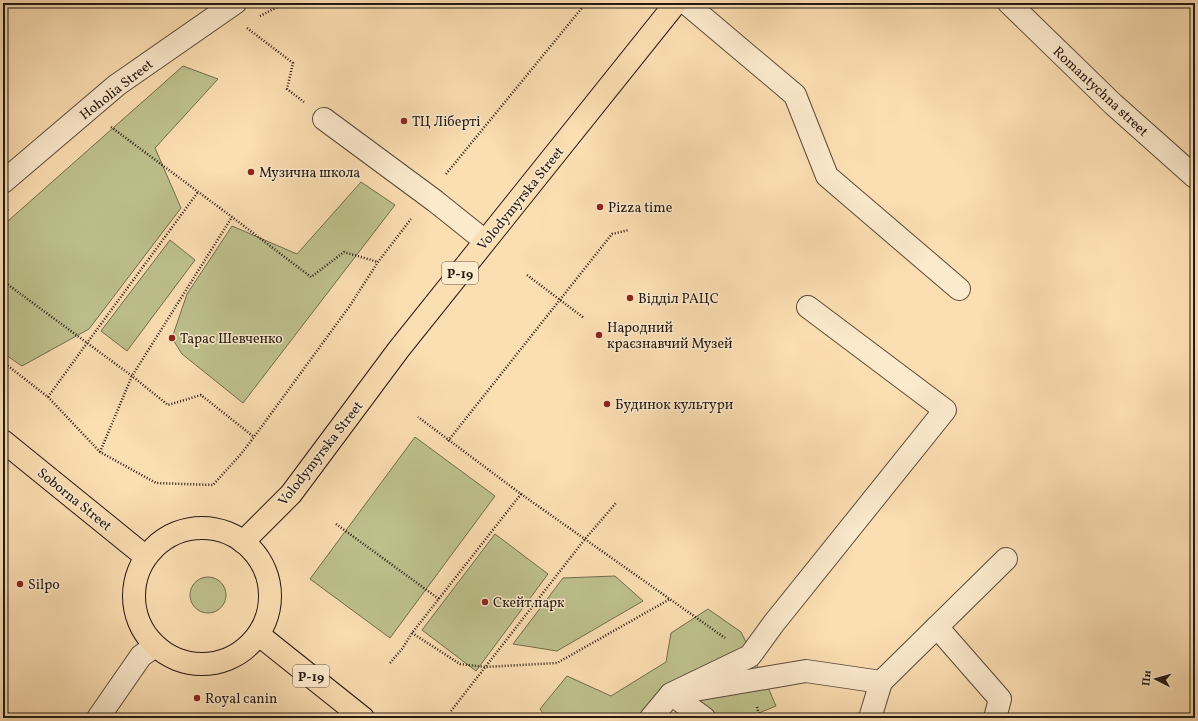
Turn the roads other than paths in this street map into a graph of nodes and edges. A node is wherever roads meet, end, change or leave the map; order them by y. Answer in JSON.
{"nodes":[{"id":1,"x":235,"y":3,"type":"edge"},
{"id":2,"x":676,"y":3,"type":"edge"},
{"id":3,"x":686,"y":3,"type":"edge"},
{"id":4,"x":1009,"y":3,"type":"edge"},
{"id":5,"x":324,"y":119,"type":"dead end"},
{"id":6,"x":1195,"y":177,"type":"edge"},
{"id":7,"x":3,"y":182,"type":"edge"},
{"id":8,"x":486,"y":240,"type":"junction"},
{"id":9,"x":959,"y":289,"type":"dead end"},
{"id":10,"x":808,"y":307,"type":"dead end"},
{"id":11,"x":3,"y":441,"type":"edge"},
{"id":12,"x":243,"y":542,"type":"junction"},
{"id":13,"x":146,"y":557,"type":"junction"},
{"id":14,"x":1006,"y":558,"type":"dead end"},
{"id":15,"x":937,"y":627,"type":"junction"},
{"id":16,"x":259,"y":635,"type":"junction"},
{"id":17,"x":155,"y":646,"type":"junction"},
{"id":18,"x":881,"y":682,"type":"junction"},
{"id":19,"x":671,"y":694,"type":"junction"},
{"id":20,"x":98,"y":718,"type":"edge"},
{"id":21,"x":363,"y":718,"type":"edge"},
{"id":22,"x":651,"y":718,"type":"edge"},
{"id":23,"x":704,"y":718,"type":"edge"},
{"id":24,"x":870,"y":718,"type":"edge"},
{"id":25,"x":995,"y":718,"type":"edge"}],
"edges":[{"from":1,"to":7,"type":"street","name":"Hoholia Street"},
{"from":2,"to":8,"type":"main road","name":"Volodymyrska Street","number":"Р-19"},
{"from":3,"to":9,"type":"street"},
{"from":4,"to":6,"type":"street","name":"Romantychna street"},
{"from":5,"to":8,"type":"street"},
{"from":8,"to":12,"type":"main road","name":"Volodymyrska Street","number":"Р-19"},
{"from":10,"to":19,"type":"street"},
{"from":11,"to":13,"type":"main road","name":"Soborna Street"},
{"from":12,"to":13,"type":"main road"},
{"from":12,"to":16,"type":"main road"},
{"from":13,"to":17,"type":"main road"},
{"from":14,"to":15,"type":"street"},
{"from":15,"to":18,"type":"street"},
{"from":15,"to":25,"type":"street"},
{"from":16,"to":17,"type":"main road"},
{"from":16,"to":21,"type":"main road","number":"Р-19"},
{"from":17,"to":20,"type":"street"},
{"from":18,"to":19,"type":"street"},
{"from":18,"to":24,"type":"street"},
{"from":19,"to":22,"type":"street"},
{"from":19,"to":23,"type":"street"}]}
